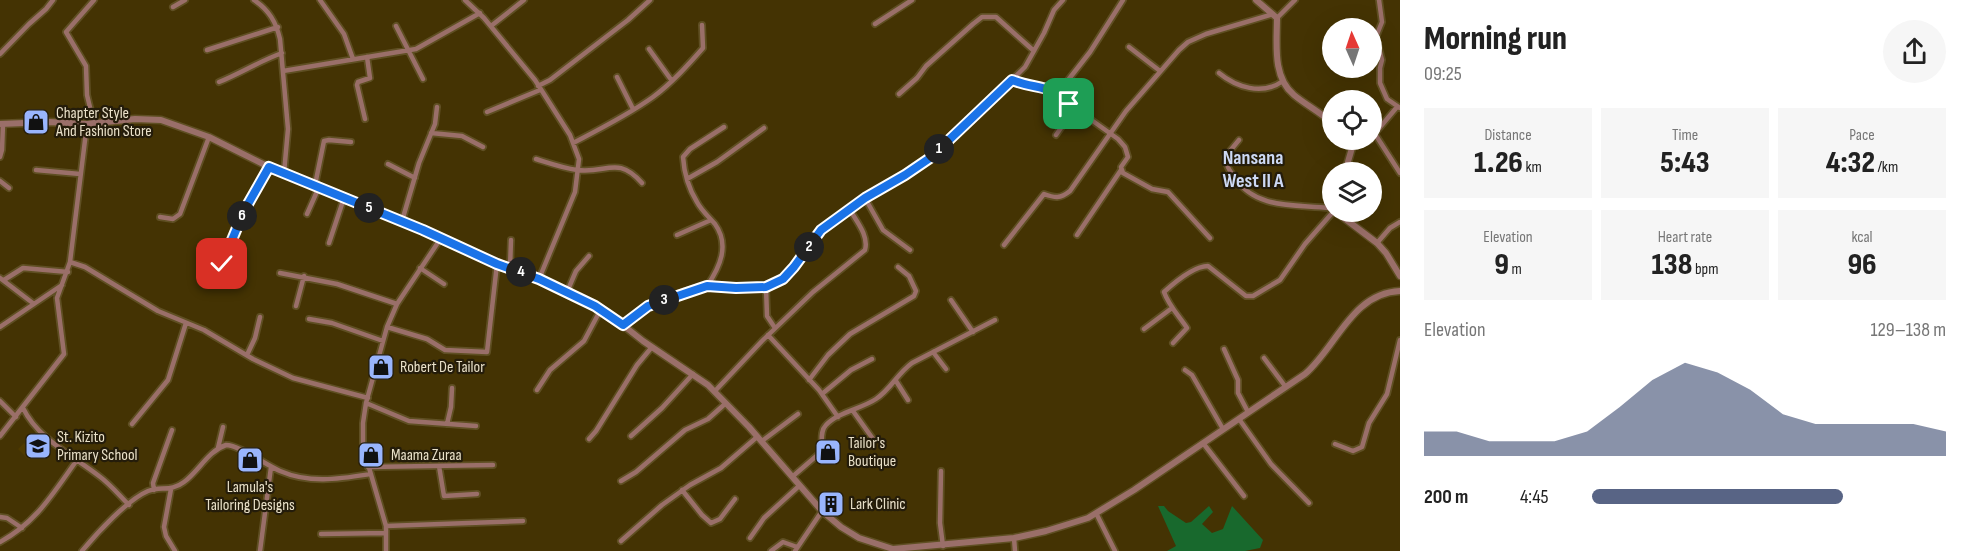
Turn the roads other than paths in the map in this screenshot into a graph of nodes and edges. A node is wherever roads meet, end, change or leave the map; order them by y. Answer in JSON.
{"nodes":[{"id":1,"x":53,"y":0,"type":"edge"},
{"id":2,"x":94,"y":0,"type":"edge"},
{"id":3,"x":185,"y":0,"type":"edge"},
{"id":4,"x":254,"y":0,"type":"edge"},
{"id":5,"x":320,"y":0,"type":"edge"},
{"id":6,"x":465,"y":0,"type":"edge"},
{"id":7,"x":524,"y":0,"type":"edge"},
{"id":8,"x":650,"y":0,"type":"edge"},
{"id":9,"x":912,"y":0,"type":"edge"},
{"id":10,"x":1063,"y":0,"type":"edge"},
{"id":11,"x":1123,"y":0,"type":"edge"},
{"id":12,"x":1256,"y":0,"type":"edge"},
{"id":13,"x":1295,"y":0,"type":"edge"},
{"id":14,"x":1379,"y":0,"type":"edge"},
{"id":15,"x":173,"y":7,"type":"dead end"},
{"id":16,"x":480,"y":13,"type":"junction"},
{"id":17,"x":1275,"y":16,"type":"junction"},
{"id":18,"x":875,"y":24,"type":"dead end"},
{"id":19,"x":702,"y":25,"type":"dead end"},
{"id":20,"x":396,"y":26,"type":"dead end"},
{"id":21,"x":491,"y":26,"type":"junction"},
{"id":22,"x":278,"y":27,"type":"junction"},
{"id":23,"x":1129,"y":46,"type":"dead end"},
{"id":24,"x":407,"y":49,"type":"junction"},
{"id":25,"x":649,"y":49,"type":"dead end"},
{"id":26,"x":207,"y":50,"type":"dead end"},
{"id":27,"x":1034,"y":51,"type":"junction"},
{"id":28,"x":282,"y":53,"type":"junction"},
{"id":29,"x":0,"y":54,"type":"edge"},
{"id":30,"x":367,"y":57,"type":"junction"},
{"id":31,"x":353,"y":59,"type":"junction"},
{"id":32,"x":284,"y":71,"type":"junction"},
{"id":33,"x":1160,"y":71,"type":"junction"},
{"id":34,"x":1219,"y":73,"type":"dead end"},
{"id":35,"x":617,"y":77,"type":"dead end"},
{"id":36,"x":423,"y":79,"type":"dead end"},
{"id":37,"x":1012,"y":80,"type":"junction"},
{"id":38,"x":672,"y":81,"type":"junction"},
{"id":39,"x":1283,"y":81,"type":"junction"},
{"id":40,"x":219,"y":82,"type":"dead end"},
{"id":41,"x":539,"y":88,"type":"junction"},
{"id":42,"x":1058,"y":93,"type":"junction"},
{"id":43,"x":899,"y":94,"type":"dead end"},
{"id":44,"x":437,"y":107,"type":"dead end"},
{"id":45,"x":1075,"y":108,"type":"junction"},
{"id":46,"x":1399,"y":108,"type":"edge"},
{"id":47,"x":633,"y":109,"type":"junction"},
{"id":48,"x":487,"y":112,"type":"dead end"},
{"id":49,"x":1322,"y":114,"type":"edge"},
{"id":50,"x":365,"y":119,"type":"dead end"},
{"id":51,"x":1,"y":124,"type":"edge"},
{"id":52,"x":90,"y":124,"type":"junction"},
{"id":53,"x":1382,"y":126,"type":"edge"},
{"id":54,"x":724,"y":128,"type":"dead end"},
{"id":55,"x":764,"y":128,"type":"dead end"},
{"id":56,"x":432,"y":133,"type":"junction"},
{"id":57,"x":1109,"y":133,"type":"junction"},
{"id":58,"x":1056,"y":135,"type":"dead end"},
{"id":59,"x":209,"y":137,"type":"junction"},
{"id":60,"x":1239,"y":140,"type":"dead end"},
{"id":61,"x":351,"y":142,"type":"dead end"},
{"id":62,"x":573,"y":143,"type":"junction"},
{"id":63,"x":483,"y":147,"type":"dead end"},
{"id":64,"x":1382,"y":150,"type":"edge"},
{"id":65,"x":0,"y":157,"type":"edge"},
{"id":66,"x":536,"y":159,"type":"dead end"},
{"id":67,"x":388,"y":164,"type":"dead end"},
{"id":68,"x":269,"y":167,"type":"junction"},
{"id":69,"x":36,"y":170,"type":"dead end"},
{"id":70,"x":579,"y":170,"type":"junction"},
{"id":71,"x":1121,"y":170,"type":"junction"},
{"id":72,"x":284,"y":173,"type":"junction"},
{"id":73,"x":1400,"y":173,"type":"edge"},
{"id":74,"x":80,"y":174,"type":"junction"},
{"id":75,"x":416,"y":178,"type":"junction"},
{"id":76,"x":687,"y":179,"type":"junction"},
{"id":77,"x":0,"y":181,"type":"edge"},
{"id":78,"x":642,"y":183,"type":"dead end"},
{"id":79,"x":317,"y":186,"type":"junction"},
{"id":80,"x":9,"y":188,"type":"dead end"},
{"id":81,"x":344,"y":198,"type":"junction"},
{"id":82,"x":865,"y":198,"type":"junction"},
{"id":83,"x":1322,"y":207,"type":"edge"},
{"id":84,"x":850,"y":210,"type":"junction"},
{"id":85,"x":307,"y":214,"type":"dead end"},
{"id":86,"x":160,"y":218,"type":"dead end"},
{"id":87,"x":711,"y":220,"type":"junction"},
{"id":88,"x":402,"y":221,"type":"junction"},
{"id":89,"x":1322,"y":222,"type":"edge"},
{"id":90,"x":1351,"y":222,"type":"edge"},
{"id":91,"x":1400,"y":222,"type":"edge"},
{"id":92,"x":677,"y":235,"type":"dead end"},
{"id":93,"x":1077,"y":235,"type":"dead end"},
{"id":94,"x":441,"y":238,"type":"junction"},
{"id":95,"x":1210,"y":238,"type":"dead end"},
{"id":96,"x":511,"y":240,"type":"dead end"},
{"id":97,"x":329,"y":243,"type":"dead end"},
{"id":98,"x":1377,"y":243,"type":"junction"},
{"id":99,"x":1004,"y":244,"type":"dead end"},
{"id":100,"x":910,"y":250,"type":"dead end"},
{"id":101,"x":589,"y":256,"type":"dead end"},
{"id":102,"x":70,"y":262,"type":"junction"},
{"id":103,"x":201,"y":262,"type":"dead end"},
{"id":104,"x":497,"y":264,"type":"junction"},
{"id":105,"x":898,"y":267,"type":"dead end"},
{"id":106,"x":420,"y":268,"type":"junction"},
{"id":107,"x":510,"y":268,"type":"junction"},
{"id":108,"x":68,"y":272,"type":"junction"},
{"id":109,"x":280,"y":273,"type":"dead end"},
{"id":110,"x":304,"y":276,"type":"junction"},
{"id":111,"x":1400,"y":276,"type":"edge"},
{"id":112,"x":2,"y":279,"type":"edge"},
{"id":113,"x":539,"y":279,"type":"junction"},
{"id":114,"x":63,"y":284,"type":"junction"},
{"id":115,"x":444,"y":284,"type":"dead end"},
{"id":116,"x":707,"y":286,"type":"junction"},
{"id":117,"x":766,"y":287,"type":"junction"},
{"id":118,"x":1400,"y":291,"type":"edge"},
{"id":119,"x":567,"y":292,"type":"junction"},
{"id":120,"x":951,"y":300,"type":"dead end"},
{"id":121,"x":34,"y":304,"type":"junction"},
{"id":122,"x":397,"y":304,"type":"junction"},
{"id":123,"x":296,"y":306,"type":"dead end"},
{"id":124,"x":1172,"y":308,"type":"junction"},
{"id":125,"x":601,"y":309,"type":"junction"},
{"id":126,"x":260,"y":317,"type":"dead end"},
{"id":127,"x":309,"y":319,"type":"dead end"},
{"id":128,"x":995,"y":320,"type":"dead end"},
{"id":129,"x":186,"y":323,"type":"junction"},
{"id":130,"x":623,"y":325,"type":"junction"},
{"id":131,"x":0,"y":327,"type":"edge"},
{"id":132,"x":387,"y":327,"type":"junction"},
{"id":133,"x":775,"y":328,"type":"junction"},
{"id":134,"x":1144,"y":329,"type":"dead end"},
{"id":135,"x":973,"y":332,"type":"junction"},
{"id":136,"x":768,"y":335,"type":"junction"},
{"id":137,"x":1400,"y":340,"type":"edge"},
{"id":138,"x":383,"y":341,"type":"junction"},
{"id":139,"x":1173,"y":344,"type":"dead end"},
{"id":140,"x":652,"y":347,"type":"junction"},
{"id":141,"x":1224,"y":349,"type":"dead end"},
{"id":142,"x":933,"y":352,"type":"junction"},
{"id":143,"x":247,"y":355,"type":"junction"},
{"id":144,"x":1264,"y":358,"type":"dead end"},
{"id":145,"x":872,"y":359,"type":"dead end"},
{"id":146,"x":946,"y":369,"type":"dead end"},
{"id":147,"x":1185,"y":370,"type":"dead end"},
{"id":148,"x":1392,"y":371,"type":"junction"},
{"id":149,"x":1400,"y":373,"type":"edge"},
{"id":150,"x":693,"y":374,"type":"junction"},
{"id":151,"x":809,"y":380,"type":"junction"},
{"id":152,"x":896,"y":381,"type":"junction"},
{"id":153,"x":1285,"y":387,"type":"junction"},
{"id":154,"x":452,"y":388,"type":"dead end"},
{"id":155,"x":537,"y":390,"type":"dead end"},
{"id":156,"x":715,"y":391,"type":"junction"},
{"id":157,"x":822,"y":394,"type":"junction"},
{"id":158,"x":367,"y":400,"type":"junction"},
{"id":159,"x":908,"y":400,"type":"dead end"},
{"id":160,"x":0,"y":401,"type":"edge"},
{"id":161,"x":726,"y":403,"type":"junction"},
{"id":162,"x":22,"y":408,"type":"junction"},
{"id":163,"x":853,"y":411,"type":"junction"},
{"id":164,"x":1248,"y":412,"type":"junction"},
{"id":165,"x":798,"y":414,"type":"dead end"},
{"id":166,"x":16,"y":417,"type":"junction"},
{"id":167,"x":838,"y":417,"type":"junction"},
{"id":168,"x":1239,"y":419,"type":"junction"},
{"id":169,"x":132,"y":424,"type":"dead end"},
{"id":170,"x":447,"y":424,"type":"junction"},
{"id":171,"x":476,"y":426,"type":"dead end"},
{"id":172,"x":223,"y":427,"type":"dead end"},
{"id":173,"x":1223,"y":429,"type":"junction"},
{"id":174,"x":172,"y":430,"type":"dead end"},
{"id":175,"x":0,"y":436,"type":"edge"},
{"id":176,"x":631,"y":436,"type":"dead end"},
{"id":177,"x":589,"y":439,"type":"dead end"},
{"id":178,"x":760,"y":439,"type":"junction"},
{"id":179,"x":873,"y":439,"type":"dead end"},
{"id":180,"x":1203,"y":443,"type":"junction"},
{"id":181,"x":1335,"y":444,"type":"dead end"},
{"id":182,"x":218,"y":448,"type":"junction"},
{"id":183,"x":77,"y":460,"type":"junction"},
{"id":184,"x":493,"y":465,"type":"dead end"},
{"id":185,"x":439,"y":466,"type":"junction"},
{"id":186,"x":272,"y":467,"type":"junction"},
{"id":187,"x":368,"y":467,"type":"junction"},
{"id":188,"x":941,"y":471,"type":"dead end"},
{"id":189,"x":370,"y":474,"type":"junction"},
{"id":190,"x":792,"y":477,"type":"junction"},
{"id":191,"x":621,"y":481,"type":"dead end"},
{"id":192,"x":799,"y":486,"type":"junction"},
{"id":193,"x":171,"y":489,"type":"junction"},
{"id":194,"x":154,"y":490,"type":"junction"},
{"id":195,"x":682,"y":490,"type":"junction"},
{"id":196,"x":477,"y":494,"type":"dead end"},
{"id":197,"x":1244,"y":496,"type":"dead end"},
{"id":198,"x":735,"y":499,"type":"dead end"},
{"id":199,"x":1309,"y":503,"type":"dead end"},
{"id":200,"x":129,"y":505,"type":"junction"},
{"id":201,"x":822,"y":511,"type":"junction"},
{"id":202,"x":1096,"y":513,"type":"junction"},
{"id":203,"x":0,"y":517,"type":"edge"},
{"id":204,"x":523,"y":521,"type":"dead end"},
{"id":205,"x":386,"y":526,"type":"junction"},
{"id":206,"x":22,"y":528,"type":"junction"},
{"id":207,"x":386,"y":533,"type":"junction"},
{"id":208,"x":321,"y":534,"type":"dead end"},
{"id":209,"x":750,"y":538,"type":"dead end"},
{"id":210,"x":1014,"y":538,"type":"junction"},
{"id":211,"x":621,"y":541,"type":"dead end"},
{"id":212,"x":0,"y":542,"type":"edge"},
{"id":213,"x":943,"y":546,"type":"junction"},
{"id":214,"x":876,"y":548,"type":"edge"},
{"id":215,"x":796,"y":549,"type":"edge"},
{"id":216,"x":910,"y":550,"type":"edge"},
{"id":217,"x":82,"y":551,"type":"edge"},
{"id":218,"x":175,"y":551,"type":"edge"},
{"id":219,"x":260,"y":551,"type":"edge"},
{"id":220,"x":386,"y":551,"type":"edge"},
{"id":221,"x":771,"y":551,"type":"edge"},
{"id":222,"x":1015,"y":551,"type":"edge"},
{"id":223,"x":1115,"y":551,"type":"edge"}],
"edges":[{"from":1,"to":29,"type":"street"},
{"from":2,"to":52,"type":"street"},
{"from":3,"to":15,"type":"street"},
{"from":4,"to":22,"type":"street"},
{"from":5,"to":31,"type":"street"},
{"from":6,"to":16,"type":"street"},
{"from":7,"to":21,"type":"street"},
{"from":8,"to":41,"type":"street"},
{"from":9,"to":18,"type":"street"},
{"from":10,"to":27,"type":"street"},
{"from":11,"to":42,"type":"street"},
{"from":12,"to":17,"type":"street"},
{"from":13,"to":17,"type":"street"},
{"from":14,"to":46,"type":"street"},
{"from":16,"to":21,"type":"street"},
{"from":16,"to":24,"type":"street"},
{"from":17,"to":33,"type":"street"},
{"from":17,"to":39,"type":"street"},
{"from":19,"to":38,"type":"street"},
{"from":20,"to":24,"type":"street"},
{"from":21,"to":41,"type":"street"},
{"from":22,"to":26,"type":"street"},
{"from":22,"to":28,"type":"street"},
{"from":23,"to":33,"type":"street"},
{"from":24,"to":30,"type":"street"},
{"from":24,"to":36,"type":"street"},
{"from":25,"to":38,"type":"street"},
{"from":27,"to":37,"type":"street"},
{"from":27,"to":43,"type":"street"},
{"from":28,"to":32,"type":"street"},
{"from":28,"to":40,"type":"street"},
{"from":30,"to":31,"type":"street"},
{"from":30,"to":50,"type":"street"},
{"from":31,"to":32,"type":"street"},
{"from":32,"to":72,"type":"street"},
{"from":33,"to":57,"type":"street"},
{"from":34,"to":39,"type":"street"},
{"from":35,"to":47,"type":"street"},
{"from":37,"to":42,"type":"street"},
{"from":37,"to":82,"type":"street"},
{"from":38,"to":47,"type":"street"},
{"from":39,"to":49,"type":"street"},
{"from":41,"to":48,"type":"street"},
{"from":41,"to":62,"type":"street"},
{"from":42,"to":45,"type":"street"},
{"from":44,"to":56,"type":"street"},
{"from":45,"to":57,"type":"street"},
{"from":45,"to":58,"type":"street"},
{"from":46,"to":53,"type":"street"},
{"from":47,"to":62,"type":"street"},
{"from":51,"to":52,"type":"street"},
{"from":51,"to":65,"type":"street"},
{"from":52,"to":59,"type":"street"},
{"from":52,"to":74,"type":"street"},
{"from":54,"to":76,"type":"street"},
{"from":55,"to":76,"type":"street"},
{"from":56,"to":63,"type":"street"},
{"from":56,"to":75,"type":"street"},
{"from":57,"to":71,"type":"street"},
{"from":57,"to":99,"type":"street"},
{"from":59,"to":68,"type":"street"},
{"from":59,"to":86,"type":"street"},
{"from":60,"to":83,"type":"street"},
{"from":61,"to":79,"type":"street"},
{"from":62,"to":70,"type":"street"},
{"from":64,"to":73,"type":"street"},
{"from":66,"to":70,"type":"street"},
{"from":67,"to":75,"type":"street"},
{"from":68,"to":72,"type":"street"},
{"from":68,"to":103,"type":"street"},
{"from":69,"to":74,"type":"street"},
{"from":70,"to":78,"type":"street"},
{"from":70,"to":113,"type":"street"},
{"from":71,"to":93,"type":"street"},
{"from":71,"to":95,"type":"street"},
{"from":72,"to":79,"type":"street"},
{"from":74,"to":102,"type":"street"},
{"from":75,"to":88,"type":"street"},
{"from":76,"to":87,"type":"street"},
{"from":77,"to":80,"type":"street"},
{"from":79,"to":81,"type":"street"},
{"from":79,"to":85,"type":"street"},
{"from":81,"to":88,"type":"street"},
{"from":81,"to":97,"type":"street"},
{"from":82,"to":84,"type":"street"},
{"from":82,"to":100,"type":"street"},
{"from":84,"to":117,"type":"street"},
{"from":84,"to":133,"type":"street"},
{"from":87,"to":92,"type":"street"},
{"from":87,"to":116,"type":"street"},
{"from":88,"to":94,"type":"street"},
{"from":89,"to":124,"type":"street"},
{"from":90,"to":98,"type":"street"},
{"from":91,"to":98,"type":"street"},
{"from":94,"to":104,"type":"street"},
{"from":94,"to":106,"type":"street"},
{"from":96,"to":107,"type":"street"},
{"from":98,"to":111,"type":"street"},
{"from":101,"to":119,"type":"street"},
{"from":102,"to":108,"type":"street"},
{"from":102,"to":129,"type":"street"},
{"from":104,"to":107,"type":"street"},
{"from":104,"to":132,"type":"street"},
{"from":105,"to":151,"type":"street"},
{"from":106,"to":115,"type":"street"},
{"from":106,"to":122,"type":"street"},
{"from":107,"to":113,"type":"street"},
{"from":108,"to":112,"type":"street"},
{"from":108,"to":114,"type":"street"},
{"from":109,"to":110,"type":"street"},
{"from":110,"to":122,"type":"street"},
{"from":110,"to":123,"type":"street"},
{"from":112,"to":121,"type":"street"},
{"from":113,"to":119,"type":"street"},
{"from":114,"to":121,"type":"street"},
{"from":114,"to":162,"type":"street"},
{"from":116,"to":117,"type":"street"},
{"from":116,"to":130,"type":"street"},
{"from":117,"to":133,"type":"street"},
{"from":118,"to":153,"type":"street"},
{"from":119,"to":125,"type":"street"},
{"from":120,"to":135,"type":"street"},
{"from":121,"to":131,"type":"street"},
{"from":122,"to":132,"type":"street"},
{"from":124,"to":134,"type":"street"},
{"from":124,"to":139,"type":"street"},
{"from":125,"to":130,"type":"street"},
{"from":125,"to":155,"type":"street"},
{"from":126,"to":143,"type":"street"},
{"from":127,"to":138,"type":"street"},
{"from":128,"to":135,"type":"street"},
{"from":129,"to":143,"type":"street"},
{"from":129,"to":169,"type":"street"},
{"from":130,"to":140,"type":"street"},
{"from":132,"to":138,"type":"street"},
{"from":133,"to":136,"type":"street"},
{"from":135,"to":142,"type":"street"},
{"from":136,"to":151,"type":"street"},
{"from":136,"to":156,"type":"street"},
{"from":137,"to":148,"type":"street"},
{"from":138,"to":158,"type":"street"},
{"from":140,"to":150,"type":"street"},
{"from":140,"to":177,"type":"street"},
{"from":141,"to":164,"type":"street"},
{"from":142,"to":146,"type":"street"},
{"from":142,"to":152,"type":"street"},
{"from":143,"to":158,"type":"street"},
{"from":144,"to":153,"type":"street"},
{"from":145,"to":157,"type":"street"},
{"from":147,"to":173,"type":"street"},
{"from":148,"to":149,"type":"street"},
{"from":148,"to":181,"type":"street"},
{"from":150,"to":156,"type":"street"},
{"from":150,"to":176,"type":"street"},
{"from":151,"to":157,"type":"street"},
{"from":152,"to":159,"type":"street"},
{"from":152,"to":163,"type":"street"},
{"from":153,"to":164,"type":"street"},
{"from":154,"to":170,"type":"street"},
{"from":156,"to":161,"type":"street"},
{"from":157,"to":167,"type":"street"},
{"from":158,"to":170,"type":"street"},
{"from":158,"to":187,"type":"street"},
{"from":160,"to":166,"type":"street"},
{"from":161,"to":178,"type":"street"},
{"from":161,"to":191,"type":"street"},
{"from":162,"to":166,"type":"street"},
{"from":162,"to":183,"type":"street"},
{"from":163,"to":167,"type":"street"},
{"from":163,"to":179,"type":"street"},
{"from":164,"to":168,"type":"street"},
{"from":165,"to":178,"type":"street"},
{"from":166,"to":175,"type":"street"},
{"from":167,"to":190,"type":"street"},
{"from":168,"to":173,"type":"street"},
{"from":168,"to":199,"type":"street"},
{"from":170,"to":171,"type":"street"},
{"from":172,"to":182,"type":"street"},
{"from":173,"to":180,"type":"street"},
{"from":174,"to":194,"type":"street"},
{"from":178,"to":190,"type":"street"},
{"from":178,"to":195,"type":"street"},
{"from":180,"to":197,"type":"street"},
{"from":180,"to":202,"type":"street"},
{"from":182,"to":186,"type":"street"},
{"from":182,"to":193,"type":"street"},
{"from":183,"to":200,"type":"street"},
{"from":183,"to":206,"type":"street"},
{"from":184,"to":185,"type":"street"},
{"from":185,"to":187,"type":"street"},
{"from":185,"to":196,"type":"street"},
{"from":186,"to":189,"type":"street"},
{"from":186,"to":219,"type":"street"},
{"from":187,"to":189,"type":"street"},
{"from":188,"to":213,"type":"street"},
{"from":189,"to":205,"type":"street"},
{"from":190,"to":192,"type":"street"},
{"from":192,"to":201,"type":"street"},
{"from":192,"to":209,"type":"street"},
{"from":193,"to":194,"type":"street"},
{"from":193,"to":218,"type":"street"},
{"from":194,"to":200,"type":"street"},
{"from":195,"to":198,"type":"street"},
{"from":195,"to":211,"type":"street"},
{"from":200,"to":217,"type":"street"},
{"from":201,"to":214,"type":"street"},
{"from":201,"to":215,"type":"street"},
{"from":202,"to":210,"type":"street"},
{"from":202,"to":223,"type":"street"},
{"from":203,"to":206,"type":"street"},
{"from":204,"to":205,"type":"street"},
{"from":205,"to":207,"type":"street"},
{"from":206,"to":212,"type":"street"},
{"from":207,"to":208,"type":"street"},
{"from":207,"to":220,"type":"street"},
{"from":210,"to":213,"type":"street"},
{"from":210,"to":222,"type":"street"},
{"from":213,"to":216,"type":"street"},
{"from":214,"to":216,"type":"street"},
{"from":215,"to":221,"type":"street"}]}
